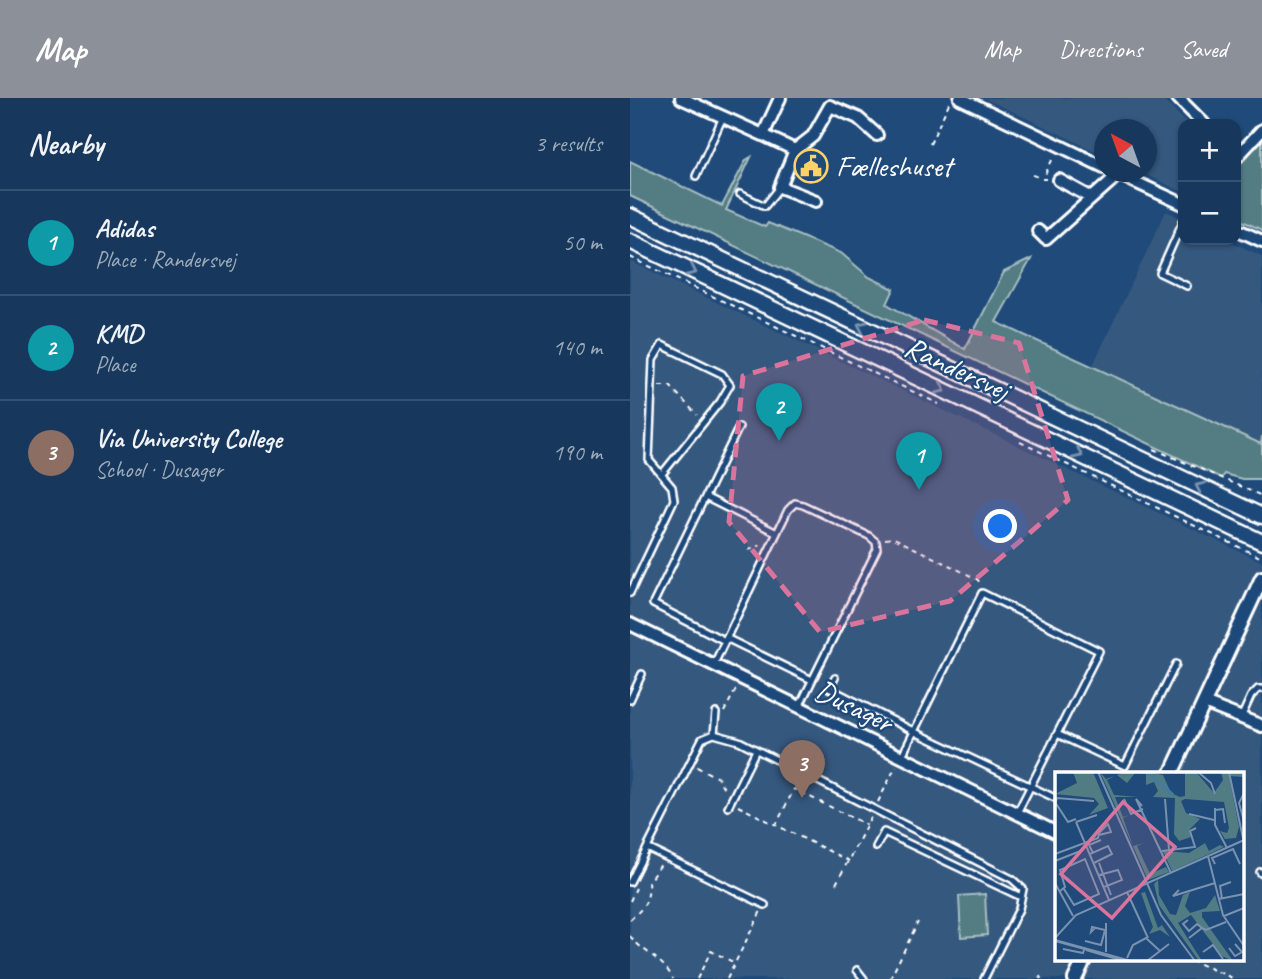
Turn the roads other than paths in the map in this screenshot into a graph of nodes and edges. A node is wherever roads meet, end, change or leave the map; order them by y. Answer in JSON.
{"nodes":[{"id":1,"x":681,"y":98,"type":"edge"},
{"id":2,"x":780,"y":98,"type":"edge"},
{"id":3,"x":1178,"y":98,"type":"edge"},
{"id":4,"x":963,"y":99,"type":"edge"},
{"id":5,"x":694,"y":101,"type":"edge"},
{"id":6,"x":723,"y":117,"type":"junction"},
{"id":7,"x":1200,"y":119,"type":"edge"},
{"id":8,"x":1262,"y":130,"type":"edge"},
{"id":9,"x":763,"y":135,"type":"junction"},
{"id":10,"x":877,"y":135,"type":"dead end"},
{"id":11,"x":795,"y":150,"type":"junction"},
{"id":12,"x":1241,"y":152,"type":"edge"},
{"id":13,"x":1094,"y":162,"type":"edge"},
{"id":14,"x":696,"y":176,"type":"dead end"},
{"id":15,"x":1059,"y":180,"type":"road end"},
{"id":16,"x":1107,"y":182,"type":"edge"},
{"id":17,"x":1135,"y":182,"type":"edge"},
{"id":18,"x":780,"y":187,"type":"junction"},
{"id":19,"x":740,"y":194,"type":"dead end"},
{"id":20,"x":1092,"y":198,"type":"junction"},
{"id":21,"x":816,"y":201,"type":"dead end"},
{"id":22,"x":1178,"y":202,"type":"edge"},
{"id":23,"x":630,"y":216,"type":"edge"},
{"id":24,"x":1241,"y":231,"type":"edge"},
{"id":25,"x":1178,"y":233,"type":"edge"},
{"id":26,"x":1042,"y":235,"type":"dead end"},
{"id":27,"x":630,"y":241,"type":"edge"},
{"id":28,"x":1262,"y":241,"type":"edge"},
{"id":29,"x":1187,"y":286,"type":"dead end"},
{"id":30,"x":739,"y":427,"type":"dead end"},
{"id":31,"x":662,"y":474,"type":"junction"},
{"id":32,"x":705,"y":497,"type":"junction"},
{"id":33,"x":1262,"y":516,"type":"edge"},
{"id":34,"x":777,"y":533,"type":"junction"},
{"id":35,"x":1262,"y":542,"type":"edge"},
{"id":36,"x":1262,"y":578,"type":"edge"},
{"id":37,"x":630,"y":593,"type":"edge"},
{"id":38,"x":630,"y":624,"type":"edge"},
{"id":39,"x":726,"y":639,"type":"junction"},
{"id":40,"x":713,"y":664,"type":"junction"},
{"id":41,"x":1176,"y":664,"type":"dead end"},
{"id":42,"x":642,"y":674,"type":"dead end"},
{"id":43,"x":835,"y":678,"type":"dead end"},
{"id":44,"x":812,"y":680,"type":"junction"},
{"id":45,"x":1262,"y":689,"type":"edge"},
{"id":46,"x":630,"y":700,"type":"edge"},
{"id":47,"x":1204,"y":703,"type":"junction"},
{"id":48,"x":799,"y":707,"type":"junction"},
{"id":49,"x":716,"y":713,"type":"dead end"},
{"id":50,"x":1241,"y":718,"type":"junction"},
{"id":51,"x":1262,"y":726,"type":"edge"},
{"id":52,"x":915,"y":732,"type":"junction"},
{"id":53,"x":714,"y":734,"type":"junction"},
{"id":54,"x":1057,"y":734,"type":"junction"},
{"id":55,"x":756,"y":750,"type":"junction"},
{"id":56,"x":902,"y":756,"type":"junction"},
{"id":57,"x":1172,"y":772,"type":"edge"},
{"id":58,"x":1031,"y":787,"type":"junction"},
{"id":59,"x":1055,"y":798,"type":"edge"},
{"id":60,"x":728,"y":807,"type":"dead end"},
{"id":61,"x":1017,"y":813,"type":"junction"},
{"id":62,"x":1055,"y":832,"type":"edge"},
{"id":63,"x":876,"y":847,"type":"dead end"},
{"id":64,"x":647,"y":848,"type":"junction"},
{"id":65,"x":630,"y":882,"type":"edge"},
{"id":66,"x":1021,"y":897,"type":"junction"},
{"id":67,"x":765,"y":905,"type":"road end"},
{"id":68,"x":1083,"y":962,"type":"edge"},
{"id":69,"x":857,"y":970,"type":"dead end"},
{"id":70,"x":864,"y":979,"type":"edge"},
{"id":71,"x":984,"y":979,"type":"edge"},
{"id":72,"x":1075,"y":979,"type":"edge"}],
"edges":[{"from":1,"to":5,"type":"street"},
{"from":2,"to":9,"type":"street"},
{"from":3,"to":7,"type":"street"},
{"from":4,"to":13,"type":"street"},
{"from":5,"to":6,"type":"street"},
{"from":6,"to":9,"type":"street"},
{"from":6,"to":14,"type":"lane"},
{"from":8,"to":12,"type":"street"},
{"from":9,"to":11,"type":"street"},
{"from":10,"to":11,"type":"street"},
{"from":11,"to":18,"type":"street"},
{"from":15,"to":20,"type":"street"},
{"from":16,"to":20,"type":"street"},
{"from":17,"to":22,"type":"street"},
{"from":18,"to":19,"type":"lane"},
{"from":18,"to":21,"type":"street"},
{"from":20,"to":26,"type":"street"},
{"from":33,"to":23,"type":"main road","name":"Randersvej","one_way":true},
{"from":24,"to":28,"type":"street"},
{"from":25,"to":29,"type":"lane"},
{"from":27,"to":35,"type":"main road","name":"Randersvej","one_way":true},
{"from":30,"to":32,"type":"lane"},
{"from":31,"to":31,"type":"lane"},
{"from":31,"to":37,"type":"lane"},
{"from":32,"to":34,"type":"lane"},
{"from":32,"to":39,"type":"lane"},
{"from":34,"to":39,"type":"lane"},
{"from":34,"to":44,"type":"lane"},
{"from":36,"to":47,"type":"street"},
{"from":38,"to":40,"type":"street","name":"Dusager"},
{"from":39,"to":40,"type":"lane"},
{"from":39,"to":44,"type":"lane"},
{"from":40,"to":48,"type":"street","name":"Dusager"},
{"from":41,"to":54,"type":"lane"},
{"from":42,"to":46,"type":"lane"},
{"from":43,"to":52,"type":"lane"},
{"from":44,"to":48,"type":"lane"},
{"from":45,"to":50,"type":"lane"},
{"from":47,"to":50,"type":"street"},
{"from":47,"to":57,"type":"street"},
{"from":48,"to":56,"type":"street","name":"Dusager"},
{"from":49,"to":53,"type":"lane"},
{"from":50,"to":51,"type":"street"},
{"from":52,"to":54,"type":"lane"},
{"from":52,"to":56,"type":"lane"},
{"from":52,"to":58,"type":"lane"},
{"from":53,"to":55,"type":"lane"},
{"from":53,"to":64,"type":"lane"},
{"from":54,"to":58,"type":"lane"},
{"from":55,"to":60,"type":"lane"},
{"from":55,"to":66,"type":"lane"},
{"from":56,"to":61,"type":"street","name":"Dusager"},
{"from":58,"to":59,"type":"lane"},
{"from":58,"to":61,"type":"lane"},
{"from":61,"to":62,"type":"street","name":"Dusager"},
{"from":63,"to":66,"type":"lane"},
{"from":64,"to":65,"type":"lane"},
{"from":64,"to":67,"type":"lane"},
{"from":66,"to":71,"type":"lane"},
{"from":68,"to":72,"type":"street"},
{"from":69,"to":70,"type":"lane"}]}
